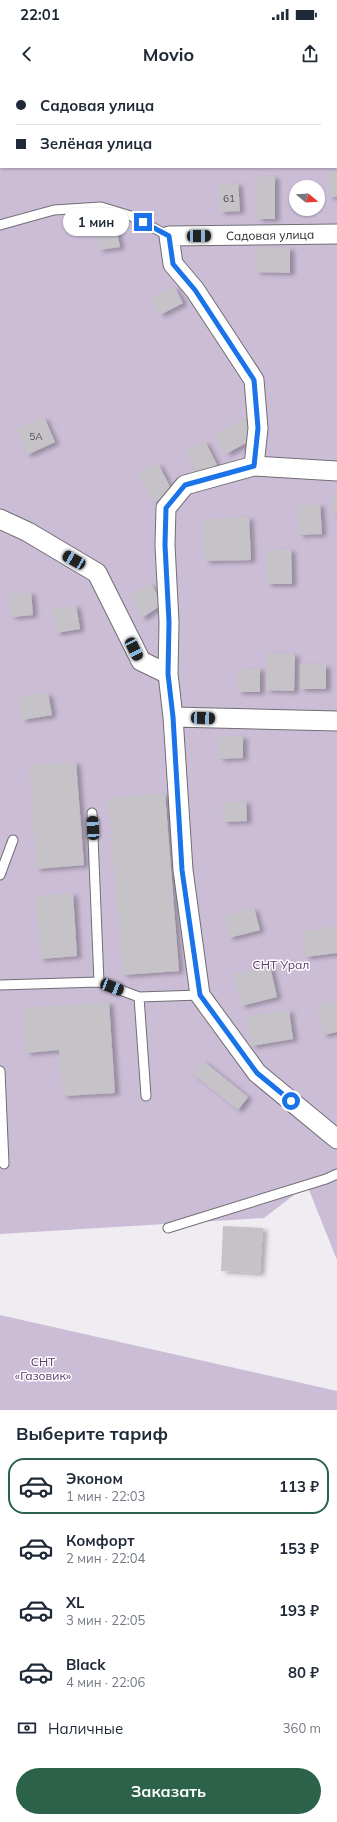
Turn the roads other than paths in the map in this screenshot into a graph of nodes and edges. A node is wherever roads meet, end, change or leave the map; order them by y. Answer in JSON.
{"nodes":[{"id":1,"x":0,"y":225,"type":"edge"},
{"id":2,"x":337,"y":234,"type":"edge"},
{"id":3,"x":169,"y":236,"type":"junction"},
{"id":4,"x":254,"y":466,"type":"junction"},
{"id":5,"x":337,"y":471,"type":"edge"},
{"id":6,"x":0,"y":519,"type":"edge"},
{"id":7,"x":168,"y":674,"type":"junction"},
{"id":8,"x":173,"y":717,"type":"junction"},
{"id":9,"x":337,"y":721,"type":"edge"},
{"id":10,"x":92,"y":813,"type":"dead end"},
{"id":11,"x":13,"y":840,"type":"dead end"},
{"id":12,"x":0,"y":875,"type":"edge"},
{"id":13,"x":99,"y":982,"type":"junction"},
{"id":14,"x":0,"y":985,"type":"edge"},
{"id":15,"x":200,"y":995,"type":"junction"},
{"id":16,"x":139,"y":997,"type":"junction"},
{"id":17,"x":0,"y":1072,"type":"edge"},
{"id":18,"x":146,"y":1096,"type":"dead end"},
{"id":19,"x":337,"y":1138,"type":"edge"},
{"id":20,"x":4,"y":1164,"type":"dead end"},
{"id":21,"x":337,"y":1174,"type":"edge"},
{"id":22,"x":168,"y":1228,"type":"dead end"}],
"edges":[{"from":1,"to":3,"type":"lane"},
{"from":2,"to":3,"type":"street","name":"Садовая улица"},
{"from":3,"to":4,"type":"street"},
{"from":4,"to":5,"type":"street"},
{"from":4,"to":7,"type":"street"},
{"from":6,"to":7,"type":"street"},
{"from":7,"to":8,"type":"street"},
{"from":8,"to":9,"type":"street"},
{"from":8,"to":15,"type":"street"},
{"from":10,"to":13,"type":"lane"},
{"from":11,"to":12,"type":"lane"},
{"from":13,"to":14,"type":"lane"},
{"from":13,"to":16,"type":"lane"},
{"from":15,"to":16,"type":"lane"},
{"from":15,"to":19,"type":"street"},
{"from":16,"to":18,"type":"lane"},
{"from":17,"to":20,"type":"lane"},
{"from":21,"to":22,"type":"lane"}]}
